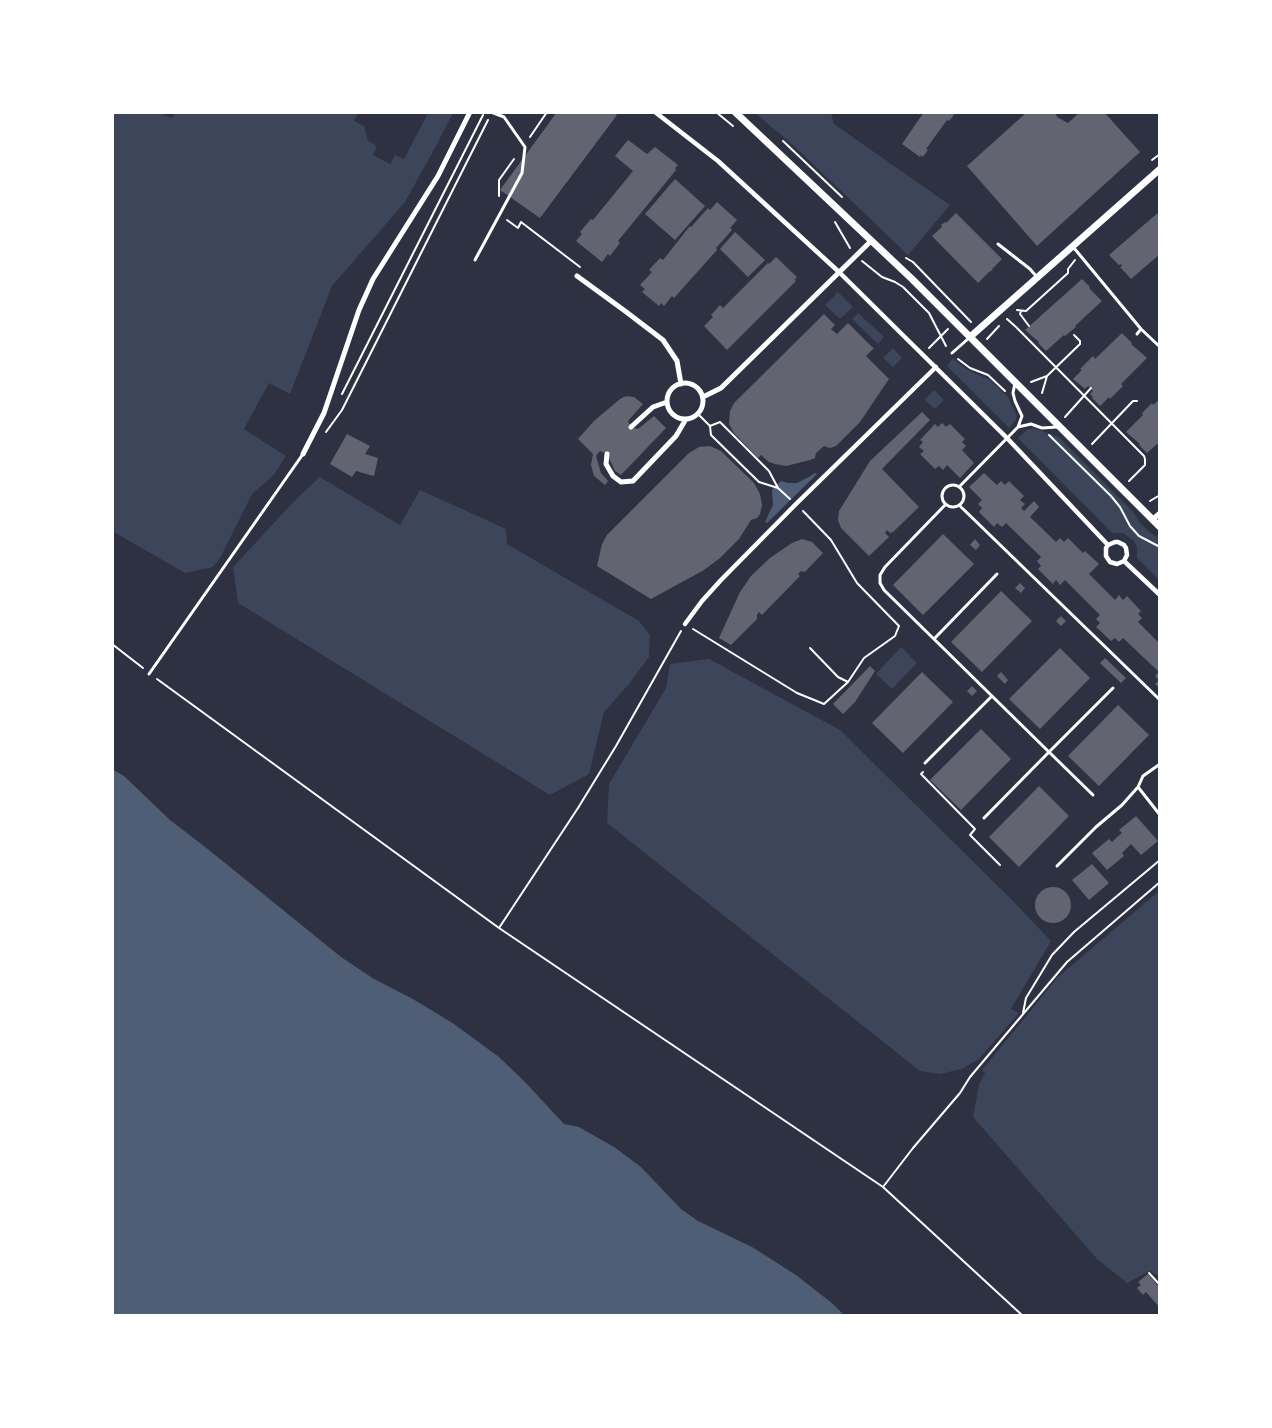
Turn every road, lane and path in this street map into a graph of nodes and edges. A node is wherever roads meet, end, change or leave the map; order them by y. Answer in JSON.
{"nodes":[{"id":1,"x":470,"y":112,"type":"edge"},
{"id":2,"x":485,"y":112,"type":"edge"},
{"id":3,"x":547,"y":112,"type":"edge"},
{"id":4,"x":655,"y":112,"type":"edge"},
{"id":5,"x":716,"y":112,"type":"edge"},
{"id":6,"x":735,"y":112,"type":"edge"},
{"id":7,"x":491,"y":113,"type":"edge"},
{"id":8,"x":739,"y":132,"type":"dead end"},
{"id":9,"x":525,"y":145,"type":"dead end"},
{"id":10,"x":518,"y":153,"type":"dead end"},
{"id":11,"x":1160,"y":169,"type":"edge"},
{"id":12,"x":499,"y":197,"type":"dead end"},
{"id":13,"x":503,"y":218,"type":"dead end"},
{"id":14,"x":833,"y":218,"type":"dead end"},
{"id":15,"x":871,"y":241,"type":"junction"},
{"id":16,"x":998,"y":244,"type":"dead end"},
{"id":17,"x":1073,"y":247,"type":"junction"},
{"id":18,"x":856,"y":255,"type":"junction"},
{"id":19,"x":1079,"y":255,"type":"junction"},
{"id":20,"x":475,"y":260,"type":"dead end"},
{"id":21,"x":580,"y":266,"type":"dead end"},
{"id":22,"x":839,"y":272,"type":"junction"},
{"id":23,"x":577,"y":276,"type":"dead end"},
{"id":24,"x":1037,"y":277,"type":"junction"},
{"id":25,"x":1021,"y":311,"type":"junction"},
{"id":26,"x":964,"y":314,"type":"dead end"},
{"id":27,"x":955,"y":322,"type":"junction"},
{"id":28,"x":1000,"y":326,"type":"dead end"},
{"id":29,"x":1029,"y":326,"type":"dead end"},
{"id":30,"x":1141,"y":328,"type":"junction"},
{"id":31,"x":1137,"y":334,"type":"dead end"},
{"id":32,"x":1074,"y":335,"type":"dead end"},
{"id":33,"x":941,"y":336,"type":"junction"},
{"id":34,"x":970,"y":337,"type":"junction"},
{"id":35,"x":987,"y":339,"type":"dead end"},
{"id":36,"x":1160,"y":347,"type":"edge"},
{"id":37,"x":952,"y":353,"type":"junction"},
{"id":38,"x":923,"y":355,"type":"junction"},
{"id":39,"x":936,"y":368,"type":"junction"},
{"id":40,"x":1047,"y":375,"type":"junction"},
{"id":41,"x":1031,"y":382,"type":"dead end"},
{"id":42,"x":1015,"y":383,"type":"junction"},
{"id":43,"x":681,"y":384,"type":"junction"},
{"id":44,"x":1091,"y":388,"type":"dead end"},
{"id":45,"x":1041,"y":394,"type":"dead end"},
{"id":46,"x":703,"y":397,"type":"junction"},
{"id":47,"x":338,"y":401,"type":"dead end"},
{"id":48,"x":1015,"y":401,"type":"junction"},
{"id":49,"x":1137,"y":401,"type":"dead end"},
{"id":50,"x":667,"y":402,"type":"junction"},
{"id":51,"x":698,"y":414,"type":"junction"},
{"id":52,"x":1065,"y":417,"type":"dead end"},
{"id":53,"x":686,"y":419,"type":"junction"},
{"id":54,"x":710,"y":426,"type":"junction"},
{"id":55,"x":631,"y":427,"type":"dead end"},
{"id":56,"x":1018,"y":427,"type":"junction"},
{"id":57,"x":1059,"y":427,"type":"junction"},
{"id":58,"x":1042,"y":428,"type":"junction"},
{"id":59,"x":319,"y":438,"type":"dead end"},
{"id":60,"x":1007,"y":438,"type":"junction"},
{"id":61,"x":1092,"y":444,"type":"dead end"},
{"id":62,"x":303,"y":454,"type":"joint"},
{"id":63,"x":607,"y":454,"type":"dead end"},
{"id":64,"x":1129,"y":481,"type":"dead end"},
{"id":65,"x":959,"y":487,"type":"junction"},
{"id":66,"x":778,"y":488,"type":"junction"},
{"id":67,"x":1160,"y":495,"type":"edge"},
{"id":68,"x":1150,"y":501,"type":"dead end"},
{"id":69,"x":796,"y":504,"type":"junction"},
{"id":70,"x":946,"y":504,"type":"junction"},
{"id":71,"x":959,"y":505,"type":"junction"},
{"id":72,"x":1160,"y":513,"type":"edge"},
{"id":73,"x":1152,"y":520,"type":"junction"},
{"id":74,"x":1160,"y":527,"type":"edge"},
{"id":75,"x":1108,"y":545,"type":"junction"},
{"id":76,"x":1160,"y":547,"type":"edge"},
{"id":77,"x":1124,"y":561,"type":"junction"},
{"id":78,"x":997,"y":574,"type":"dead end"},
{"id":79,"x":1160,"y":595,"type":"edge"},
{"id":80,"x":685,"y":624,"type":"junction"},
{"id":81,"x":934,"y":639,"type":"junction"},
{"id":82,"x":112,"y":644,"type":"edge"},
{"id":83,"x":810,"y":648,"type":"dead end"},
{"id":84,"x":149,"y":674,"type":"junction"},
{"id":85,"x":848,"y":682,"type":"junction"},
{"id":86,"x":1113,"y":688,"type":"dead end"},
{"id":87,"x":992,"y":696,"type":"junction"},
{"id":88,"x":1160,"y":700,"type":"edge"},
{"id":89,"x":1049,"y":752,"type":"junction"},
{"id":90,"x":925,"y":763,"type":"dead end"},
{"id":91,"x":1160,"y":764,"type":"edge"},
{"id":92,"x":922,"y":773,"type":"dead end"},
{"id":93,"x":1138,"y":787,"type":"junction"},
{"id":94,"x":1093,"y":795,"type":"dead end"},
{"id":95,"x":1160,"y":815,"type":"edge"},
{"id":96,"x":984,"y":818,"type":"dead end"},
{"id":97,"x":1160,"y":860,"type":"edge"},
{"id":98,"x":1000,"y":865,"type":"dead end"},
{"id":99,"x":1057,"y":866,"type":"dead end"},
{"id":100,"x":1160,"y":882,"type":"edge"},
{"id":101,"x":499,"y":927,"type":"junction"},
{"id":102,"x":1023,"y":1016,"type":"junction"},
{"id":103,"x":883,"y":1187,"type":"junction"},
{"id":104,"x":1149,"y":1273,"type":"dead end"},
{"id":105,"x":1160,"y":1285,"type":"edge"},
{"id":106,"x":1023,"y":1316,"type":"edge"}],
"edges":[{"from":1,"to":62,"type":"street"},
{"from":2,"to":47,"type":"path"},
{"from":3,"to":9,"type":"path"},
{"from":4,"to":22,"type":"street"},
{"from":5,"to":8,"type":"path"},
{"from":6,"to":15,"type":"street"},
{"from":7,"to":20,"type":"lane"},
{"from":7,"to":59,"type":"path"},
{"from":10,"to":12,"type":"path"},
{"from":11,"to":17,"type":"street"},
{"from":13,"to":21,"type":"path"},
{"from":14,"to":18,"type":"path"},
{"from":15,"to":18,"type":"street"},
{"from":15,"to":27,"type":"street"},
{"from":16,"to":24,"type":"lane"},
{"from":17,"to":19,"type":"lane"},
{"from":17,"to":24,"type":"street"},
{"from":18,"to":22,"type":"street"},
{"from":18,"to":33,"type":"path"},
{"from":19,"to":25,"type":"path"},
{"from":19,"to":30,"type":"lane"},
{"from":22,"to":38,"type":"street"},
{"from":22,"to":46,"type":"street"},
{"from":23,"to":43,"type":"street"},
{"from":24,"to":34,"type":"street"},
{"from":25,"to":29,"type":"path"},
{"from":25,"to":64,"type":"path"},
{"from":26,"to":27,"type":"path"},
{"from":27,"to":33,"type":"path"},
{"from":27,"to":34,"type":"street"},
{"from":28,"to":35,"type":"path"},
{"from":30,"to":31,"type":"lane"},
{"from":30,"to":36,"type":"lane"},
{"from":32,"to":40,"type":"path"},
{"from":33,"to":37,"type":"path"},
{"from":33,"to":38,"type":"path"},
{"from":34,"to":37,"type":"lane"},
{"from":34,"to":42,"type":"street"},
{"from":37,"to":48,"type":"path"},
{"from":38,"to":39,"type":"street"},
{"from":39,"to":60,"type":"street"},
{"from":39,"to":69,"type":"street"},
{"from":40,"to":41,"type":"path"},
{"from":40,"to":45,"type":"path"},
{"from":42,"to":48,"type":"lane"},
{"from":42,"to":57,"type":"street"},
{"from":43,"to":46,"type":"street"},
{"from":43,"to":50,"type":"street"},
{"from":44,"to":52,"type":"path"},
{"from":46,"to":51,"type":"street"},
{"from":48,"to":56,"type":"lane"},
{"from":49,"to":61,"type":"path"},
{"from":50,"to":53,"type":"street"},
{"from":50,"to":55,"type":"street"},
{"from":51,"to":53,"type":"street"},
{"from":51,"to":54,"type":"path"},
{"from":53,"to":63,"type":"street"},
{"from":54,"to":66,"type":"path"},
{"from":54,"to":66,"type":"path"},
{"from":56,"to":58,"type":"lane"},
{"from":56,"to":60,"type":"lane"},
{"from":57,"to":58,"type":"lane"},
{"from":57,"to":73,"type":"street"},
{"from":58,"to":76,"type":"path"},
{"from":60,"to":65,"type":"lane"},
{"from":60,"to":75,"type":"street"},
{"from":62,"to":84,"type":"lane"},
{"from":65,"to":70,"type":"lane"},
{"from":65,"to":71,"type":"lane"},
{"from":66,"to":69,"type":"path"},
{"from":67,"to":68,"type":"path"},
{"from":69,"to":80,"type":"street"},
{"from":69,"to":85,"type":"path"},
{"from":70,"to":71,"type":"lane"},
{"from":70,"to":81,"type":"lane"},
{"from":71,"to":88,"type":"lane"},
{"from":72,"to":73,"type":"street"},
{"from":73,"to":74,"type":"street"},
{"from":75,"to":77,"type":"street"},
{"from":75,"to":77,"type":"street"},
{"from":77,"to":79,"type":"street"},
{"from":78,"to":81,"type":"lane"},
{"from":80,"to":85,"type":"path"},
{"from":80,"to":101,"type":"path"},
{"from":81,"to":87,"type":"lane"},
{"from":82,"to":84,"type":"path"},
{"from":83,"to":85,"type":"path"},
{"from":84,"to":101,"type":"path"},
{"from":86,"to":89,"type":"lane"},
{"from":87,"to":89,"type":"lane"},
{"from":87,"to":90,"type":"lane"},
{"from":89,"to":94,"type":"lane"},
{"from":89,"to":96,"type":"lane"},
{"from":91,"to":93,"type":"lane"},
{"from":92,"to":98,"type":"path"},
{"from":93,"to":95,"type":"lane"},
{"from":93,"to":99,"type":"lane"},
{"from":97,"to":102,"type":"path"},
{"from":100,"to":102,"type":"path"},
{"from":101,"to":103,"type":"path"},
{"from":102,"to":103,"type":"path"},
{"from":103,"to":106,"type":"path"},
{"from":104,"to":105,"type":"path"}]}
